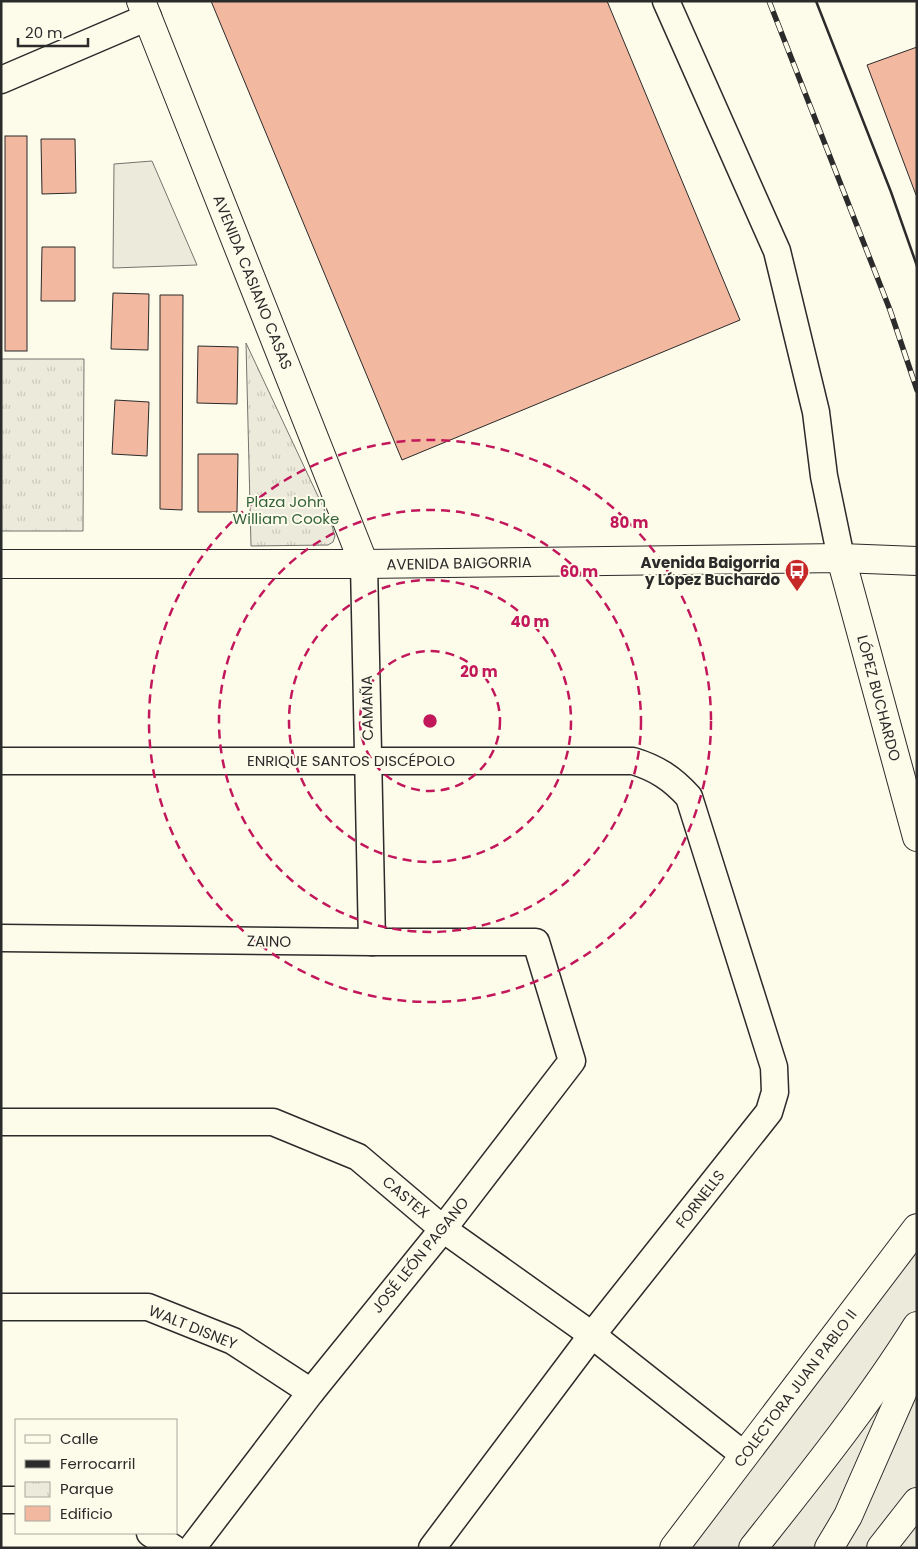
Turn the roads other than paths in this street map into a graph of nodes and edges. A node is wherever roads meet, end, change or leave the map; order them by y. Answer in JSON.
{"nodes":[{"id":1,"x":666,"y":1,"type":"edge"},
{"id":2,"x":144,"y":9,"type":"edge"},
{"id":3,"x":1,"y":80,"type":"edge"},
{"id":4,"x":841,"y":558,"type":"junction"},
{"id":5,"x":917,"y":561,"type":"edge"},
{"id":6,"x":1,"y":564,"type":"edge"},
{"id":7,"x":364,"y":564,"type":"junction"},
{"id":8,"x":368,"y":760,"type":"junction"},
{"id":9,"x":1,"y":761,"type":"edge"},
{"id":10,"x":689,"y":797,"type":"joint"},
{"id":11,"x":917,"y":837,"type":"edge"},
{"id":12,"x":1,"y":938,"type":"edge"},
{"id":13,"x":372,"y":942,"type":"junction"},
{"id":14,"x":536,"y":942,"type":"joint"},
{"id":15,"x":1,"y":1122,"type":"edge"},
{"id":16,"x":917,"y":1228,"type":"edge"},
{"id":17,"x":443,"y":1229,"type":"junction"},
{"id":18,"x":1,"y":1307,"type":"edge"},
{"id":19,"x":917,"y":1326,"type":"edge"},
{"id":20,"x":592,"y":1335,"type":"junction"},
{"id":21,"x":917,"y":1359,"type":"edge"},
{"id":22,"x":311,"y":1392,"type":"junction"},
{"id":23,"x":744,"y":1455,"type":"junction"},
{"id":24,"x":1,"y":1500,"type":"edge"},
{"id":25,"x":15,"y":1500,"type":"edge"},
{"id":26,"x":917,"y":1502,"type":"edge"},
{"id":27,"x":152,"y":1534,"type":"edge"},
{"id":28,"x":173,"y":1548,"type":"edge"},
{"id":29,"x":192,"y":1548,"type":"edge"},
{"id":30,"x":432,"y":1548,"type":"edge"},
{"id":31,"x":674,"y":1548,"type":"edge"},
{"id":32,"x":753,"y":1548,"type":"edge"},
{"id":33,"x":829,"y":1548,"type":"edge"},
{"id":34,"x":882,"y":1548,"type":"edge"}],
"edges":[{"from":1,"to":4,"type":"street"},
{"from":2,"to":3,"type":"street"},
{"from":2,"to":7,"type":"main road","name":"AVENIDA CASIANO CASAS"},
{"from":4,"to":5,"type":"main road","name":"AVENIDA BAIGORRIA"},
{"from":4,"to":7,"type":"main road","name":"AVENIDA BAIGORRIA"},
{"from":4,"to":11,"type":"main road","name":"LÓPEZ BUCHARDO"},
{"from":6,"to":7,"type":"main road","name":"AVENIDA BAIGORRIA"},
{"from":7,"to":8,"type":"street","name":"CAMAÑA"},
{"from":8,"to":9,"type":"street","name":"ENRIQUE SANTOS DISCÉPOLO"},
{"from":8,"to":10,"type":"street","name":"ENRIQUE SANTOS DISCÉPOLO"},
{"from":8,"to":13,"type":"street","name":"CAMAÑA"},
{"from":10,"to":20,"type":"street","name":"FORNELLS"},
{"from":12,"to":13,"type":"street","name":"ZAINO"},
{"from":13,"to":14,"type":"street","name":"ZAINO"},
{"from":14,"to":17,"type":"street","name":"JOSÉ LEÓN PAGANO"},
{"from":15,"to":17,"type":"street","name":"CASTEX"},
{"from":16,"to":23,"type":"main road","name":"COLECTORA JUAN PABLO II"},
{"from":17,"to":20,"type":"street","name":"CASTEX"},
{"from":17,"to":22,"type":"street","name":"JOSÉ LEÓN PAGANO"},
{"from":18,"to":22,"type":"street","name":"WALT DISNEY"},
{"from":19,"to":32,"type":"main road"},
{"from":20,"to":23,"type":"street","name":"CASTEX"},
{"from":20,"to":30,"type":"street","name":"FORNELLS"},
{"from":21,"to":33,"type":"main road"},
{"from":22,"to":29,"type":"street","name":"JOSÉ LEÓN PAGANO"},
{"from":23,"to":31,"type":"main road","name":"COLECTORA JUAN PABLO II"},
{"from":24,"to":25,"type":"street"},
{"from":26,"to":34,"type":"main road"},
{"from":27,"to":28,"type":"street"}]}
